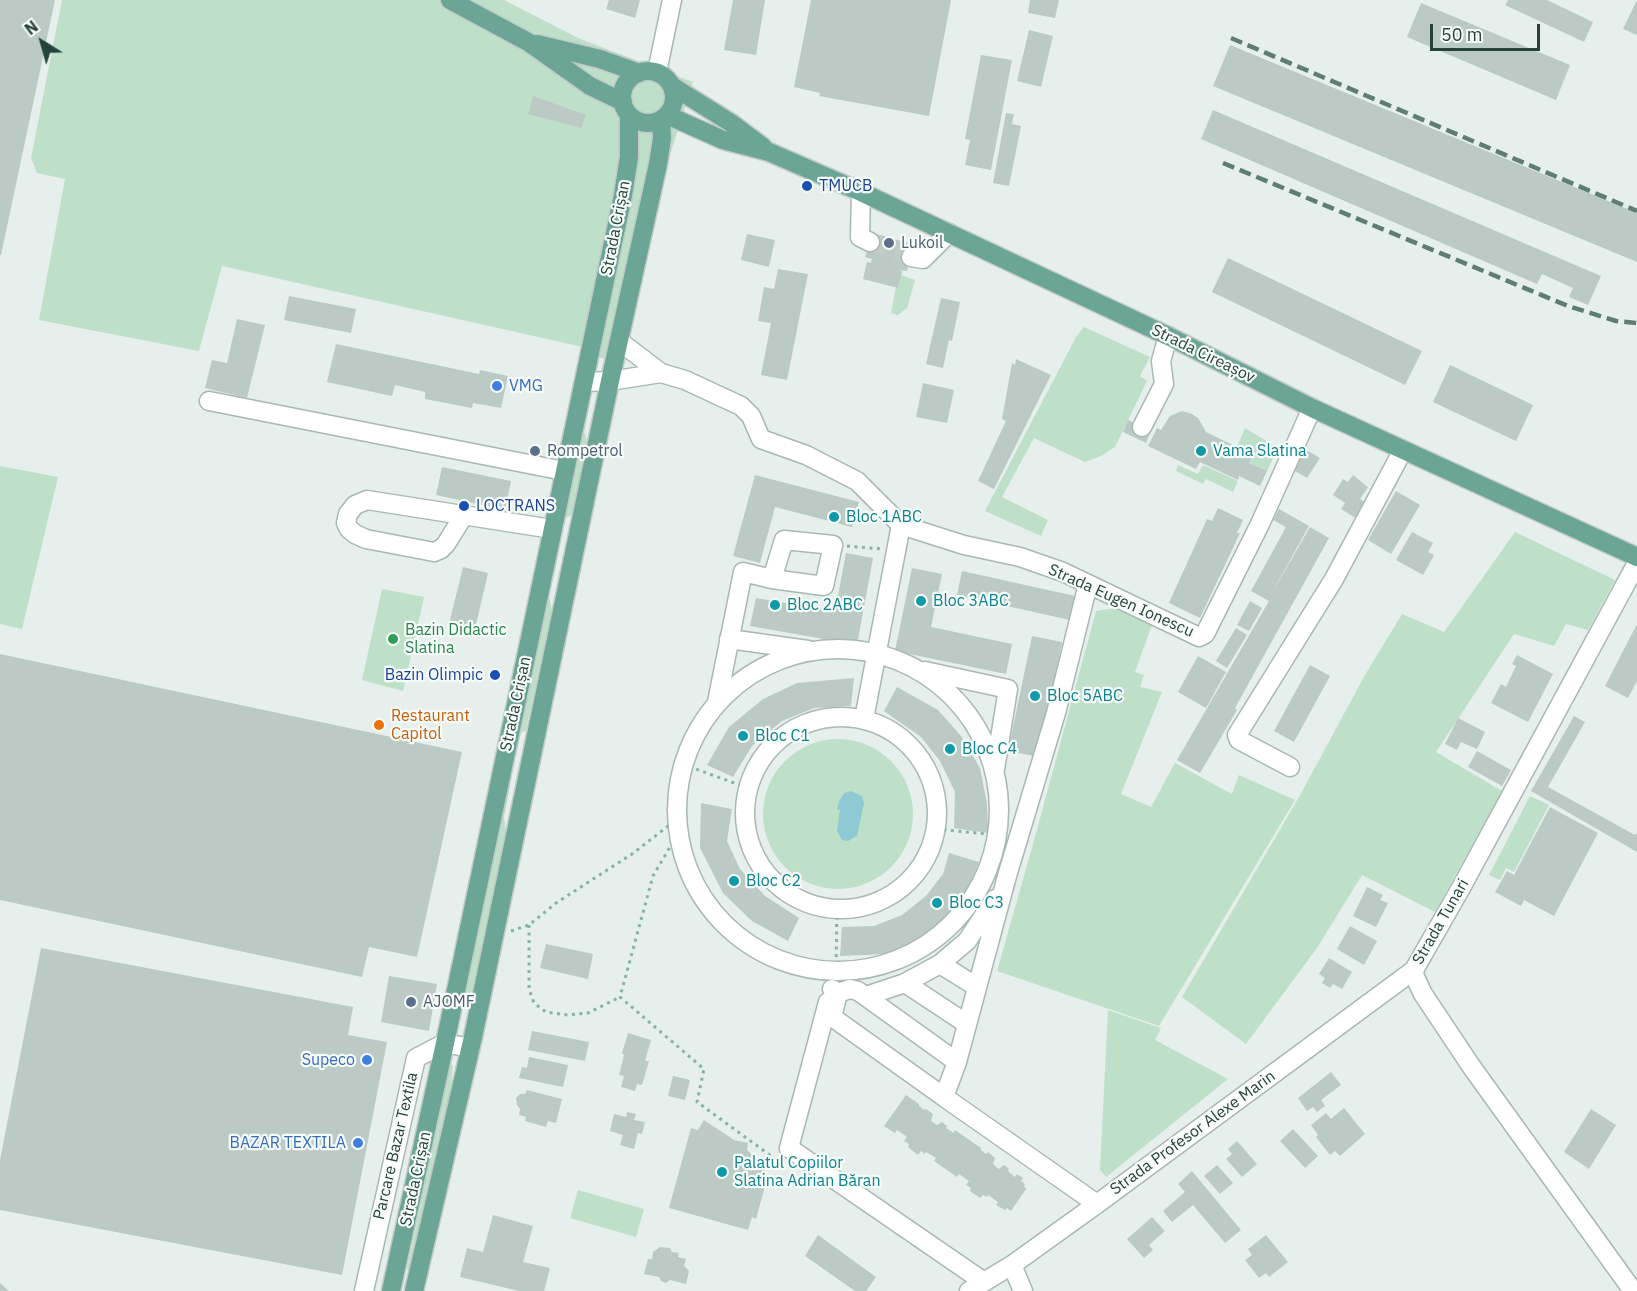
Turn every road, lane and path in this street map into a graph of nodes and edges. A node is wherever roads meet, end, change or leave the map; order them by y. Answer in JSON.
{"nodes":[{"id":1,"x":450,"y":0,"type":"edge"},
{"id":2,"x":672,"y":0,"type":"edge"},
{"id":3,"x":528,"y":42,"type":"junction"},
{"id":4,"x":648,"y":73,"type":"junction"},
{"id":5,"x":672,"y":86,"type":"junction"},
{"id":6,"x":626,"y":109,"type":"junction"},
{"id":7,"x":664,"y":118,"type":"junction"},
{"id":8,"x":769,"y":152,"type":"junction"},
{"id":9,"x":861,"y":192,"type":"junction"},
{"id":10,"x":949,"y":234,"type":"junction"},
{"id":11,"x":870,"y":242,"type":"dead end"},
{"id":12,"x":911,"y":257,"type":"tunnel mouth"},
{"id":13,"x":1168,"y":336,"type":"junction"},
{"id":14,"x":619,"y":341,"type":"junction"},
{"id":15,"x":661,"y":372,"type":"junction"},
{"id":16,"x":610,"y":381,"type":"junction"},
{"id":17,"x":585,"y":382,"type":"junction"},
{"id":18,"x":209,"y":401,"type":"dead end"},
{"id":19,"x":1312,"y":408,"type":"junction"},
{"id":20,"x":1142,"y":427,"type":"dead end"},
{"id":21,"x":1403,"y":450,"type":"junction"},
{"id":22,"x":564,"y":471,"type":"junction"},
{"id":23,"x":464,"y":515,"type":"junction"},
{"id":24,"x":901,"y":525,"type":"junction"},
{"id":25,"x":552,"y":529,"type":"junction"},
{"id":26,"x":833,"y":545,"type":"junction"},
{"id":27,"x":896,"y":550,"type":"junction"},
{"id":28,"x":1637,"y":557,"type":"edge"},
{"id":29,"x":1637,"y":563,"type":"edge"},
{"id":30,"x":772,"y":579,"type":"junction"},
{"id":31,"x":1088,"y":584,"type":"junction"},
{"id":32,"x":729,"y":639,"type":"junction"},
{"id":33,"x":813,"y":650,"type":"junction"},
{"id":34,"x":877,"y":653,"type":"junction"},
{"id":35,"x":920,"y":670,"type":"junction"},
{"id":36,"x":717,"y":702,"type":"junction"},
{"id":37,"x":864,"y":719,"type":"junction"},
{"id":38,"x":682,"y":764,"type":"junction"},
{"id":39,"x":1290,"y":767,"type":"dead end"},
{"id":40,"x":995,"y":769,"type":"junction"},
{"id":41,"x":748,"y":788,"type":"junction"},
{"id":42,"x":676,"y":827,"type":"junction"},
{"id":43,"x":936,"y":829,"type":"junction"},
{"id":44,"x":998,"y":836,"type":"junction"},
{"id":45,"x":1007,"y":876,"type":"junction"},
{"id":46,"x":837,"y":909,"type":"junction"},
{"id":47,"x":529,"y":924,"type":"junction"},
{"id":48,"x":495,"y":933,"type":"junction"},
{"id":49,"x":940,"y":964,"type":"junction"},
{"id":50,"x":1414,"y":970,"type":"junction"},
{"id":51,"x":905,"y":983,"type":"junction"},
{"id":52,"x":835,"y":985,"type":"junction"},
{"id":53,"x":977,"y":987,"type":"junction"},
{"id":54,"x":866,"y":996,"type":"junction"},
{"id":55,"x":620,"y":998,"type":"junction"},
{"id":56,"x":967,"y":1024,"type":"junction"},
{"id":57,"x":445,"y":1043,"type":"junction"},
{"id":58,"x":470,"y":1048,"type":"junction"},
{"id":59,"x":957,"y":1062,"type":"junction"},
{"id":60,"x":944,"y":1097,"type":"junction"},
{"id":61,"x":784,"y":1165,"type":"dead end"},
{"id":62,"x":1097,"y":1204,"type":"junction"},
{"id":63,"x":1012,"y":1265,"type":"junction"},
{"id":64,"x":984,"y":1282,"type":"junction"},
{"id":65,"x":1627,"y":1289,"type":"edge"},
{"id":66,"x":364,"y":1291,"type":"edge"},
{"id":67,"x":391,"y":1291,"type":"edge"},
{"id":68,"x":414,"y":1291,"type":"edge"},
{"id":69,"x":969,"y":1291,"type":"edge"},
{"id":70,"x":1023,"y":1291,"type":"edge"}],
"edges":[{"from":1,"to":3,"type":"main road"},
{"from":2,"to":4,"type":"street"},
{"from":3,"to":4,"type":"main road"},
{"from":3,"to":6,"type":"main road"},
{"from":4,"to":5,"type":"main road"},
{"from":4,"to":6,"type":"main road"},
{"from":5,"to":7,"type":"main road"},
{"from":5,"to":8,"type":"main road","name":"Strada Cireașov"},
{"from":6,"to":7,"type":"main road"},
{"from":6,"to":17,"type":"main road","name":"Strada Crișan"},
{"from":7,"to":8,"type":"main road","name":"Strada Cireașov"},
{"from":7,"to":14,"type":"main road","name":"Strada Crișan"},
{"from":8,"to":9,"type":"main road","name":"Strada Cireașov"},
{"from":9,"to":10,"type":"main road","name":"Strada Cireașov"},
{"from":9,"to":11,"type":"street"},
{"from":10,"to":12,"type":"street"},
{"from":10,"to":13,"type":"main road","name":"Strada Cireașov"},
{"from":13,"to":19,"type":"main road","name":"Strada Cireașov"},
{"from":13,"to":20,"type":"street"},
{"from":14,"to":15,"type":"street","name":"Strada Eugen Ionescu"},
{"from":14,"to":16,"type":"main road","name":"Strada Crișan"},
{"from":15,"to":16,"type":"street","name":"Strada Eugen Ionescu"},
{"from":15,"to":24,"type":"street","name":"Strada Eugen Ionescu"},
{"from":16,"to":17,"type":"street","name":"Strada Eugen Ionescu"},
{"from":16,"to":48,"type":"main road","name":"Strada Crișan"},
{"from":17,"to":22,"type":"main road","name":"Strada Crișan"},
{"from":18,"to":22,"type":"street"},
{"from":19,"to":21,"type":"main road","name":"Strada Cireașov"},
{"from":19,"to":31,"type":"street","name":"Strada Eugen Ionescu"},
{"from":21,"to":28,"type":"main road","name":"Strada Cireașov"},
{"from":21,"to":39,"type":"street"},
{"from":22,"to":25,"type":"main road","name":"Strada Crișan"},
{"from":23,"to":23,"type":"street"},
{"from":23,"to":25,"type":"street"},
{"from":24,"to":27,"type":"street"},
{"from":24,"to":31,"type":"street","name":"Strada Eugen Ionescu"},
{"from":25,"to":57,"type":"main road","name":"Strada Crișan"},
{"from":26,"to":27,"type":"path"},
{"from":26,"to":30,"type":"street"},
{"from":26,"to":30,"type":"street"},
{"from":27,"to":34,"type":"street"},
{"from":29,"to":50,"type":"street","name":"Strada Tunari"},
{"from":30,"to":32,"type":"street"},
{"from":31,"to":45,"type":"street"},
{"from":32,"to":33,"type":"street"},
{"from":32,"to":36,"type":"street"},
{"from":33,"to":34,"type":"street"},
{"from":33,"to":36,"type":"street"},
{"from":34,"to":35,"type":"street"},
{"from":34,"to":37,"type":"street"},
{"from":35,"to":40,"type":"street"},
{"from":35,"to":40,"type":"street"},
{"from":36,"to":38,"type":"street"},
{"from":37,"to":41,"type":"street"},
{"from":37,"to":43,"type":"street"},
{"from":38,"to":41,"type":"path"},
{"from":38,"to":42,"type":"street"},
{"from":40,"to":44,"type":"street"},
{"from":41,"to":46,"type":"street"},
{"from":42,"to":47,"type":"path"},
{"from":42,"to":52,"type":"street"},
{"from":42,"to":55,"type":"path"},
{"from":43,"to":44,"type":"path"},
{"from":43,"to":46,"type":"street"},
{"from":44,"to":52,"type":"street"},
{"from":45,"to":49,"type":"street"},
{"from":45,"to":53,"type":"street"},
{"from":46,"to":52,"type":"path"},
{"from":47,"to":48,"type":"path"},
{"from":47,"to":55,"type":"path"},
{"from":48,"to":58,"type":"main road","name":"Strada Crișan"},
{"from":49,"to":51,"type":"street"},
{"from":49,"to":53,"type":"street"},
{"from":50,"to":62,"type":"street","name":"Strada Profesor Alexe Marin"},
{"from":50,"to":65,"type":"street","name":"Strada Tunari"},
{"from":51,"to":54,"type":"street"},
{"from":51,"to":56,"type":"street"},
{"from":52,"to":54,"type":"street"},
{"from":52,"to":60,"type":"street"},
{"from":52,"to":64,"type":"street"},
{"from":53,"to":56,"type":"street"},
{"from":54,"to":59,"type":"street"},
{"from":55,"to":61,"type":"path"},
{"from":56,"to":59,"type":"street"},
{"from":57,"to":58,"type":"street"},
{"from":57,"to":66,"type":"street","name":"Parcare Bazar Textila"},
{"from":57,"to":67,"type":"main road","name":"Strada Crișan"},
{"from":58,"to":68,"type":"main road","name":"Strada Crișan"},
{"from":59,"to":60,"type":"street"},
{"from":60,"to":62,"type":"street"},
{"from":62,"to":63,"type":"street","name":"Strada Profesor Alexe Marin"},
{"from":63,"to":64,"type":"street","name":"Strada Profesor Alexe Marin"},
{"from":63,"to":70,"type":"street"},
{"from":64,"to":69,"type":"street","name":"Strada Profesor Alexe Marin"}]}
